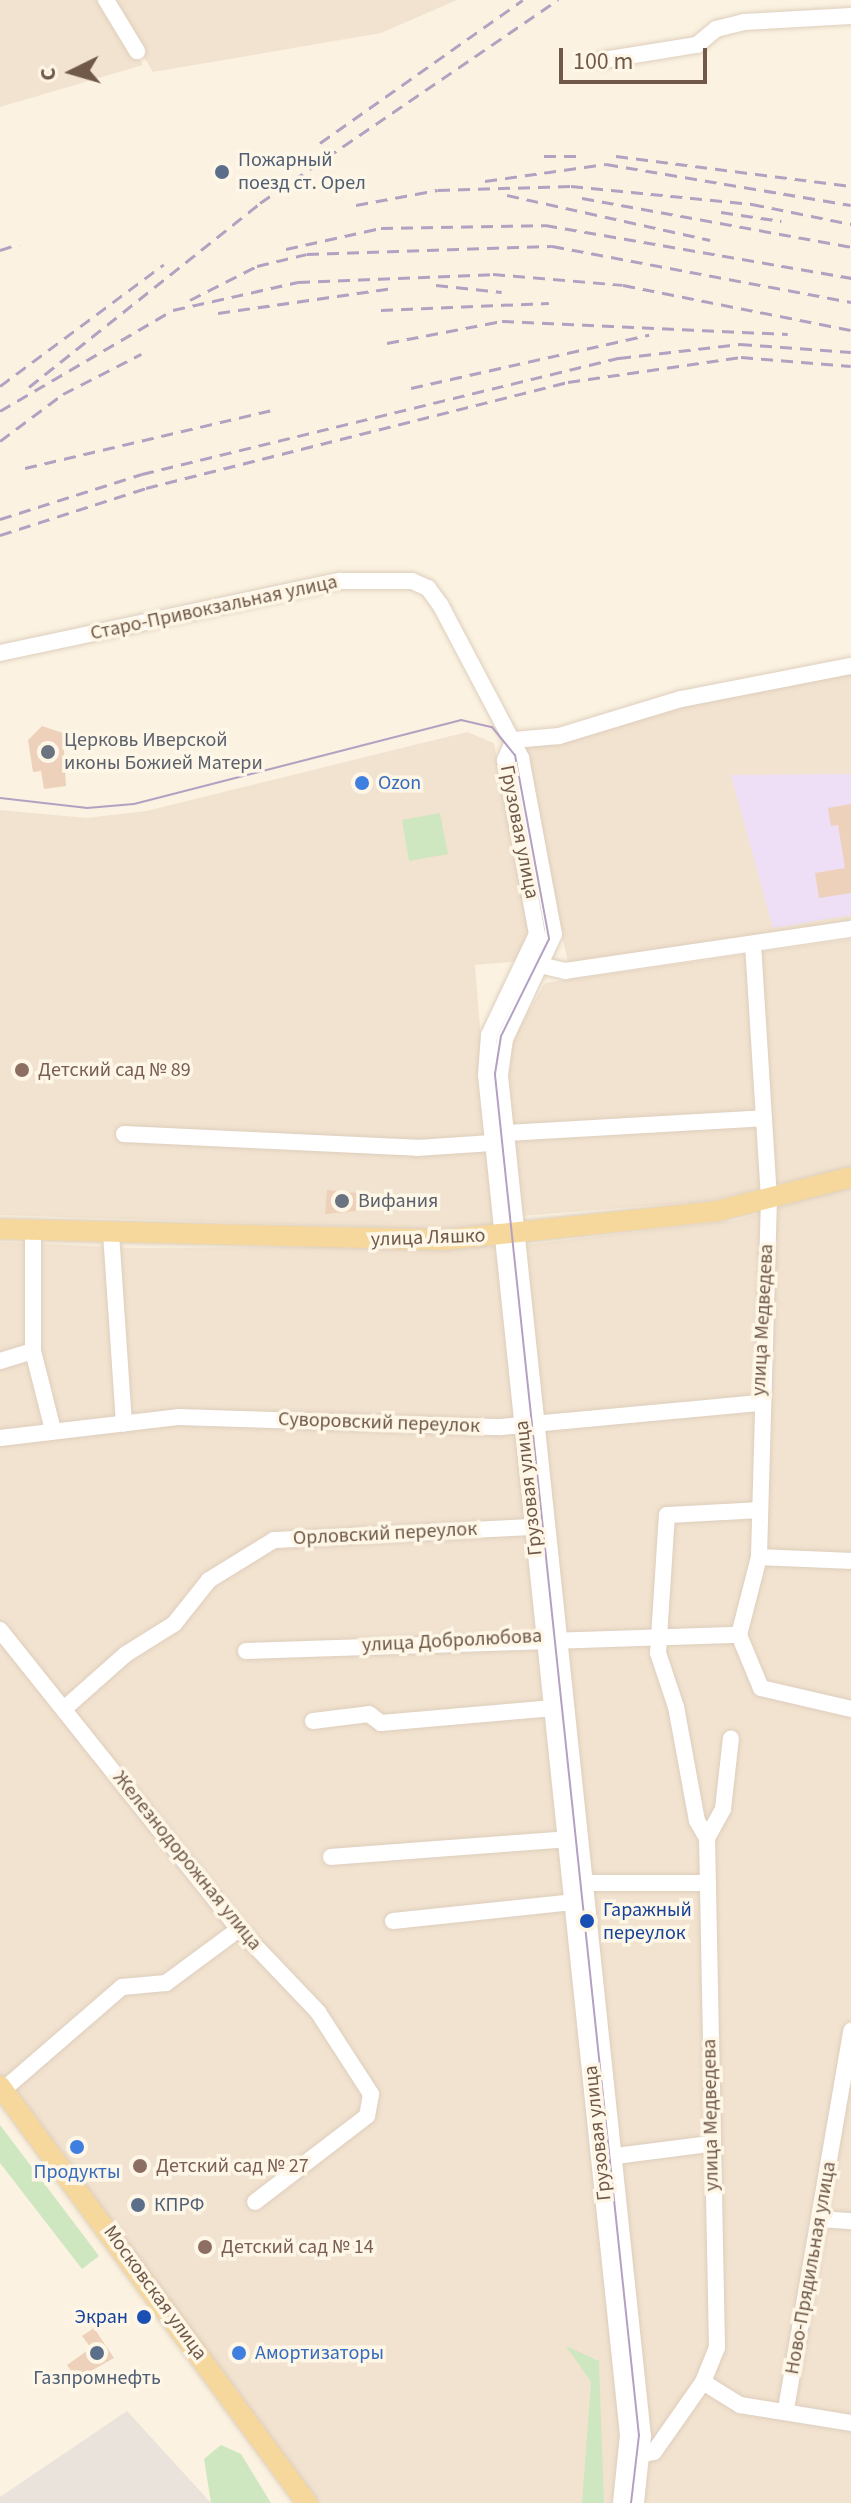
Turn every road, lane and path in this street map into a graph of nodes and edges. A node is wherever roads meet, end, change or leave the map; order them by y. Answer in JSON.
{"nodes":[{"id":1,"x":106,"y":0,"type":"edge"},
{"id":2,"x":851,"y":16,"type":"edge"},
{"id":3,"x":137,"y":51,"type":"dead end"},
{"id":4,"x":603,"y":60,"type":"dead end"},
{"id":5,"x":0,"y":653,"type":"edge"},
{"id":6,"x":851,"y":666,"type":"edge"},
{"id":7,"x":514,"y":740,"type":"junction"},
{"id":8,"x":851,"y":929,"type":"edge"},
{"id":9,"x":753,"y":944,"type":"junction"},
{"id":10,"x":544,"y":966,"type":"junction"},
{"id":11,"x":764,"y":1118,"type":"junction"},
{"id":12,"x":124,"y":1134,"type":"dead end"},
{"id":13,"x":499,"y":1138,"type":"junction"},
{"id":14,"x":851,"y":1177,"type":"edge"},
{"id":15,"x":769,"y":1198,"type":"junction"},
{"id":16,"x":0,"y":1229,"type":"edge"},
{"id":17,"x":33,"y":1230,"type":"junction"},
{"id":18,"x":111,"y":1233,"type":"junction"},
{"id":19,"x":509,"y":1234,"type":"junction"},
{"id":20,"x":33,"y":1351,"type":"junction"},
{"id":21,"x":0,"y":1361,"type":"edge"},
{"id":22,"x":759,"y":1403,"type":"junction"},
{"id":23,"x":124,"y":1424,"type":"junction"},
{"id":24,"x":540,"y":1425,"type":"junction"},
{"id":25,"x":522,"y":1426,"type":"junction"},
{"id":26,"x":53,"y":1430,"type":"junction"},
{"id":27,"x":0,"y":1438,"type":"edge"},
{"id":28,"x":758,"y":1510,"type":"junction"},
{"id":29,"x":533,"y":1527,"type":"junction"},
{"id":30,"x":759,"y":1557,"type":"junction"},
{"id":31,"x":851,"y":1561,"type":"edge"},
{"id":32,"x":0,"y":1630,"type":"edge"},
{"id":33,"x":739,"y":1635,"type":"junction"},
{"id":34,"x":554,"y":1637,"type":"junction"},
{"id":35,"x":658,"y":1637,"type":"junction"},
{"id":36,"x":246,"y":1651,"type":"dead end"},
{"id":37,"x":65,"y":1708,"type":"junction"},
{"id":38,"x":553,"y":1708,"type":"junction"},
{"id":39,"x":851,"y":1709,"type":"edge"},
{"id":40,"x":313,"y":1721,"type":"dead end"},
{"id":41,"x":731,"y":1738,"type":"dead end"},
{"id":42,"x":707,"y":1838,"type":"junction"},
{"id":43,"x":568,"y":1839,"type":"junction"},
{"id":44,"x":331,"y":1857,"type":"dead end"},
{"id":45,"x":580,"y":1883,"type":"junction"},
{"id":46,"x":708,"y":1883,"type":"junction"},
{"id":47,"x":575,"y":1902,"type":"junction"},
{"id":48,"x":393,"y":1921,"type":"dead end"},
{"id":49,"x":239,"y":1929,"type":"junction"},
{"id":50,"x":851,"y":2031,"type":"edge"},
{"id":51,"x":1,"y":2095,"type":"edge"},
{"id":52,"x":710,"y":2144,"type":"junction"},
{"id":53,"x":608,"y":2157,"type":"junction"},
{"id":54,"x":67,"y":2185,"type":"junction"},
{"id":55,"x":255,"y":2202,"type":"dead end"},
{"id":56,"x":821,"y":2219,"type":"junction"},
{"id":57,"x":851,"y":2221,"type":"edge"},
{"id":58,"x":703,"y":2382,"type":"junction"},
{"id":59,"x":786,"y":2409,"type":"junction"},
{"id":60,"x":851,"y":2423,"type":"edge"},
{"id":61,"x":637,"y":2456,"type":"junction"},
{"id":62,"x":290,"y":2503,"type":"edge"},
{"id":63,"x":307,"y":2503,"type":"edge"},
{"id":64,"x":621,"y":2503,"type":"edge"},
{"id":65,"x":636,"y":2503,"type":"edge"}],
"edges":[{"from":1,"to":3,"type":"street"},
{"from":2,"to":4,"type":"street"},
{"from":5,"to":7,"type":"street","name":"Старо-Привокзальная улица"},
{"from":6,"to":7,"type":"street"},
{"from":7,"to":10,"type":"street","name":"Грузовая улица"},
{"from":7,"to":13,"type":"street","name":"Грузовая улица"},
{"from":8,"to":9,"type":"street"},
{"from":9,"to":10,"type":"street"},
{"from":9,"to":11,"type":"street","name":"улица Медведева"},
{"from":10,"to":13,"type":"street","name":"Грузовая улица"},
{"from":11,"to":13,"type":"street"},
{"from":11,"to":15,"type":"street","name":"улица Медведева"},
{"from":12,"to":13,"type":"street"},
{"from":13,"to":19,"type":"street","name":"Грузовая улица"},
{"from":14,"to":15,"type":"main road","name":"улица Ляшко"},
{"from":15,"to":19,"type":"main road","name":"улица Ляшко"},
{"from":15,"to":22,"type":"street","name":"улица Медведева"},
{"from":16,"to":17,"type":"main road","name":"улица Ляшко"},
{"from":17,"to":18,"type":"main road","name":"улица Ляшко"},
{"from":17,"to":20,"type":"street"},
{"from":18,"to":19,"type":"main road","name":"улица Ляшко"},
{"from":18,"to":23,"type":"street"},
{"from":19,"to":24,"type":"street","name":"Грузовая улица"},
{"from":19,"to":25,"type":"street","name":"Грузовая улица"},
{"from":20,"to":21,"type":"street"},
{"from":20,"to":26,"type":"street"},
{"from":22,"to":24,"type":"street","name":"Суворовский переулок"},
{"from":22,"to":28,"type":"street","name":"улица Медведева"},
{"from":23,"to":25,"type":"street","name":"Суворовский переулок"},
{"from":23,"to":26,"type":"street","name":"Суворовский переулок"},
{"from":24,"to":25,"type":"street","name":"Суворовский переулок"},
{"from":24,"to":34,"type":"street","name":"Грузовая улица"},
{"from":25,"to":29,"type":"street","name":"Грузовая улица"},
{"from":26,"to":27,"type":"street","name":"Суворовский переулок"},
{"from":28,"to":30,"type":"street","name":"улица Медведева"},
{"from":28,"to":35,"type":"street"},
{"from":29,"to":34,"type":"street","name":"Грузовая улица"},
{"from":29,"to":37,"type":"street","name":"Орловский переулок"},
{"from":30,"to":31,"type":"street"},
{"from":30,"to":33,"type":"street","name":"улица Медведева"},
{"from":32,"to":37,"type":"street","name":"Железнодорожная улица"},
{"from":33,"to":35,"type":"street","name":"улица Добролюбова"},
{"from":33,"to":39,"type":"street"},
{"from":34,"to":35,"type":"street","name":"улица Добролюбова"},
{"from":34,"to":36,"type":"street","name":"улица Добролюбова"},
{"from":34,"to":38,"type":"street","name":"Грузовая улица"},
{"from":34,"to":45,"type":"street","name":"Грузовая улица"},
{"from":35,"to":42,"type":"street"},
{"from":37,"to":49,"type":"street","name":"Железнодорожная улица"},
{"from":38,"to":40,"type":"street"},
{"from":38,"to":43,"type":"street","name":"Грузовая улица"},
{"from":41,"to":42,"type":"street","name":"улица Медведева"},
{"from":42,"to":46,"type":"street","name":"улица Медведева"},
{"from":43,"to":44,"type":"street"},
{"from":43,"to":45,"type":"street","name":"Грузовая улица"},
{"from":45,"to":46,"type":"street"},
{"from":45,"to":47,"type":"street","name":"Грузовая улица"},
{"from":45,"to":53,"type":"street","name":"Грузовая улица"},
{"from":46,"to":52,"type":"street","name":"улица Медведева"},
{"from":47,"to":48,"type":"street"},
{"from":47,"to":53,"type":"street","name":"Грузовая улица"},
{"from":49,"to":51,"type":"street"},
{"from":49,"to":55,"type":"street","name":"Железнодорожная улица"},
{"from":50,"to":56,"type":"street","name":"Ново-Прядильная улица"},
{"from":51,"to":54,"type":"main road","name":"Московская улица"},
{"from":52,"to":53,"type":"street"},
{"from":52,"to":58,"type":"street","name":"улица Медведева"},
{"from":53,"to":61,"type":"street","name":"Грузовая улица"},
{"from":54,"to":62,"type":"main road","name":"Московская улица"},
{"from":54,"to":63,"type":"main road","name":"Московская улица"},
{"from":56,"to":57,"type":"street"},
{"from":56,"to":59,"type":"street","name":"Ново-Прядильная улица"},
{"from":58,"to":59,"type":"street"},
{"from":58,"to":61,"type":"street","name":"улица Медведева"},
{"from":59,"to":60,"type":"street"},
{"from":61,"to":64,"type":"street","name":"Грузовая улица"},
{"from":61,"to":65,"type":"street","name":"Грузовая улица"}]}
